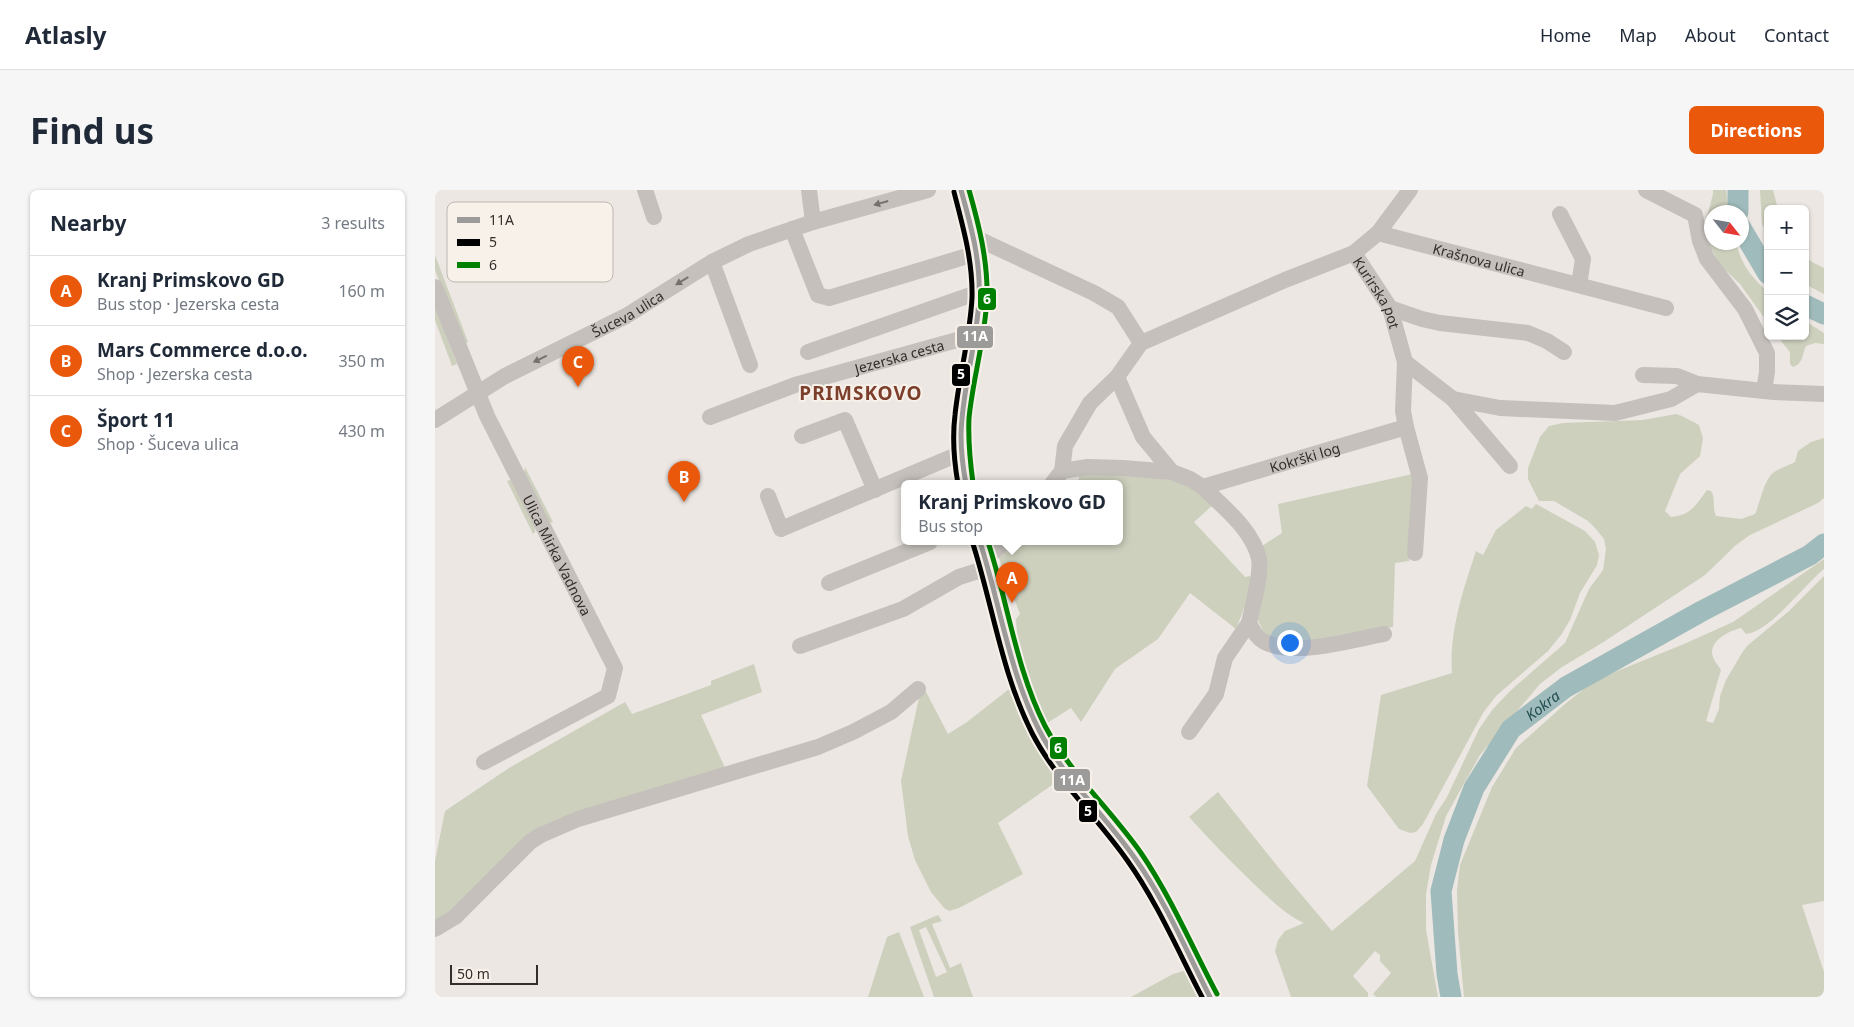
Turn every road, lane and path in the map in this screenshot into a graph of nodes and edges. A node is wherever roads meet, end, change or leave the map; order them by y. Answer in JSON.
{"nodes":[{"id":1,"x":645,"y":190,"type":"edge"},
{"id":2,"x":809,"y":190,"type":"edge"},
{"id":3,"x":928,"y":190,"type":"edge"},
{"id":4,"x":961,"y":190,"type":"edge"},
{"id":5,"x":1410,"y":190,"type":"edge"},
{"id":6,"x":1645,"y":190,"type":"edge"},
{"id":7,"x":1560,"y":214,"type":"dead end"},
{"id":8,"x":654,"y":217,"type":"dead end"},
{"id":9,"x":813,"y":222,"type":"junction"},
{"id":10,"x":792,"y":229,"type":"junction"},
{"id":11,"x":1378,"y":233,"type":"junction"},
{"id":12,"x":975,"y":245,"type":"junction"},
{"id":13,"x":1354,"y":253,"type":"junction"},
{"id":14,"x":712,"y":262,"type":"junction"},
{"id":15,"x":1579,"y":285,"type":"junction"},
{"id":16,"x":435,"y":287,"type":"edge"},
{"id":17,"x":979,"y":292,"type":"junction"},
{"id":18,"x":1390,"y":308,"type":"junction"},
{"id":19,"x":1666,"y":308,"type":"dead end"},
{"id":20,"x":975,"y":335,"type":"junction"},
{"id":21,"x":1141,"y":343,"type":"junction"},
{"id":22,"x":808,"y":352,"type":"dead end"},
{"id":23,"x":1564,"y":352,"type":"dead end"},
{"id":24,"x":1405,"y":362,"type":"junction"},
{"id":25,"x":750,"y":365,"type":"dead end"},
{"id":26,"x":1643,"y":375,"type":"dead end"},
{"id":27,"x":1117,"y":377,"type":"junction"},
{"id":28,"x":1697,"y":384,"type":"junction"},
{"id":29,"x":1764,"y":391,"type":"junction"},
{"id":30,"x":477,"y":393,"type":"junction"},
{"id":31,"x":1824,"y":394,"type":"edge"},
{"id":32,"x":1453,"y":399,"type":"junction"},
{"id":33,"x":709,"y":417,"type":"dead end"},
{"id":34,"x":435,"y":420,"type":"edge"},
{"id":35,"x":1406,"y":427,"type":"junction"},
{"id":36,"x":802,"y":436,"type":"dead end"},
{"id":37,"x":961,"y":453,"type":"junction"},
{"id":38,"x":1510,"y":466,"type":"dead end"},
{"id":39,"x":1062,"y":471,"type":"junction"},
{"id":40,"x":1172,"y":472,"type":"junction"},
{"id":41,"x":965,"y":480,"type":"edge"},
{"id":42,"x":1055,"y":480,"type":"edge"},
{"id":43,"x":1203,"y":487,"type":"junction"},
{"id":44,"x":875,"y":490,"type":"junction"},
{"id":45,"x":768,"y":496,"type":"dead end"},
{"id":46,"x":922,"y":545,"type":"edge"},
{"id":47,"x":980,"y":545,"type":"edge"},
{"id":48,"x":1002,"y":545,"type":"edge"},
{"id":49,"x":1415,"y":552,"type":"dead end"},
{"id":50,"x":982,"y":564,"type":"junction"},
{"id":51,"x":829,"y":582,"type":"dead end"},
{"id":52,"x":1249,"y":623,"type":"junction"},
{"id":53,"x":1384,"y":634,"type":"dead end"},
{"id":54,"x":800,"y":646,"type":"dead end"},
{"id":55,"x":918,"y":689,"type":"dead end"},
{"id":56,"x":1189,"y":732,"type":"dead end"},
{"id":57,"x":484,"y":762,"type":"dead end"},
{"id":58,"x":435,"y":929,"type":"edge"},
{"id":59,"x":1210,"y":997,"type":"edge"}],
"edges":[{"from":1,"to":8,"type":"street"},
{"from":2,"to":9,"type":"street"},
{"from":3,"to":9,"type":"street","name":"Šuceva ulica","one_way":true},
{"from":4,"to":12,"type":"street"},
{"from":5,"to":11,"type":"street"},
{"from":6,"to":29,"type":"street"},
{"from":7,"to":15,"type":"street"},
{"from":9,"to":10,"type":"street","name":"Šuceva ulica"},
{"from":10,"to":12,"type":"street"},
{"from":10,"to":14,"type":"street","name":"Šuceva ulica"},
{"from":11,"to":13,"type":"street"},
{"from":11,"to":15,"type":"street","name":"Krašnova ulica"},
{"from":12,"to":17,"type":"street"},
{"from":12,"to":21,"type":"street"},
{"from":13,"to":18,"type":"street","name":"Kurirska pot"},
{"from":13,"to":21,"type":"street","name":"Kurirska pot"},
{"from":14,"to":25,"type":"street"},
{"from":14,"to":30,"type":"street","name":"Šuceva ulica","one_way":true},
{"from":15,"to":19,"type":"street","name":"Krašnova ulica"},
{"from":16,"to":30,"type":"street","name":"Ulica Mirka Vadnova"},
{"from":17,"to":20,"type":"street"},
{"from":17,"to":22,"type":"street"},
{"from":18,"to":23,"type":"street"},
{"from":18,"to":24,"type":"street","name":"Kurirska pot"},
{"from":20,"to":33,"type":"street","name":"Jezerska cesta"},
{"from":20,"to":37,"type":"street"},
{"from":21,"to":27,"type":"street"},
{"from":24,"to":32,"type":"street"},
{"from":24,"to":35,"type":"street"},
{"from":26,"to":28,"type":"street"},
{"from":27,"to":39,"type":"street"},
{"from":27,"to":40,"type":"street"},
{"from":28,"to":29,"type":"street"},
{"from":28,"to":32,"type":"street"},
{"from":29,"to":31,"type":"street"},
{"from":30,"to":34,"type":"street","name":"Šuceva ulica"},
{"from":30,"to":57,"type":"street","name":"Ulica Mirka Vadnova"},
{"from":32,"to":38,"type":"street"},
{"from":35,"to":43,"type":"street","name":"Kokrški log"},
{"from":35,"to":49,"type":"street"},
{"from":36,"to":44,"type":"street"},
{"from":37,"to":41,"type":"street"},
{"from":37,"to":44,"type":"street"},
{"from":39,"to":40,"type":"street"},
{"from":39,"to":42,"type":"street"},
{"from":40,"to":43,"type":"street"},
{"from":43,"to":52,"type":"street"},
{"from":44,"to":45,"type":"street"},
{"from":46,"to":51,"type":"street"},
{"from":47,"to":50,"type":"street"},
{"from":48,"to":50,"type":"street"},
{"from":50,"to":54,"type":"street"},
{"from":50,"to":59,"type":"street"},
{"from":52,"to":53,"type":"street"},
{"from":52,"to":56,"type":"street"},
{"from":55,"to":58,"type":"street"}]}
